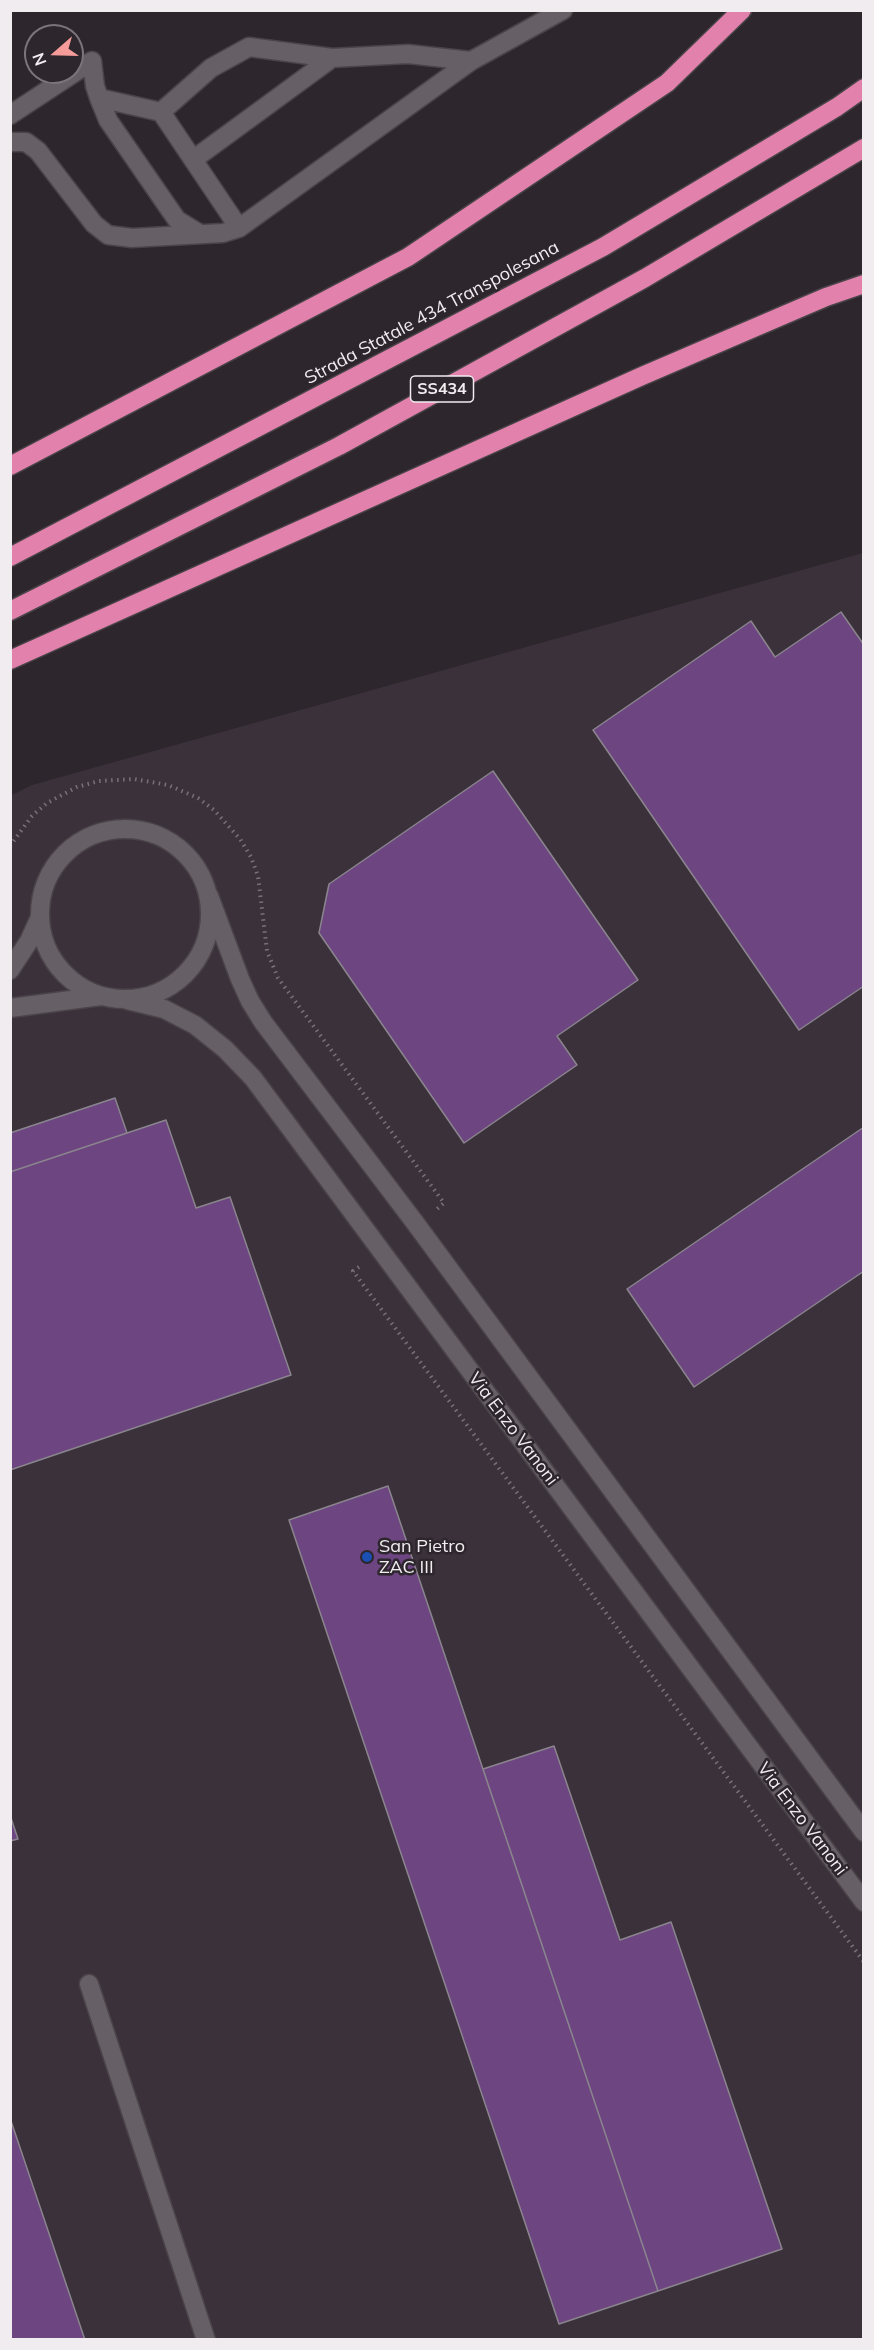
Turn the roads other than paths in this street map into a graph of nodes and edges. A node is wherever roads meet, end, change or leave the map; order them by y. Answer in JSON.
{"nodes":[{"id":1,"x":563,"y":10,"type":"edge"},
{"id":2,"x":742,"y":10,"type":"edge"},
{"id":3,"x":332,"y":58,"type":"junction"},
{"id":4,"x":471,"y":61,"type":"junction"},
{"id":5,"x":864,"y":88,"type":"edge"},
{"id":6,"x":99,"y":98,"type":"junction"},
{"id":7,"x":161,"y":112,"type":"junction"},
{"id":8,"x":10,"y":116,"type":"edge"},
{"id":9,"x":10,"y":142,"type":"edge"},
{"id":10,"x":864,"y":148,"type":"edge"},
{"id":11,"x":194,"y":159,"type":"junction"},
{"id":12,"x":239,"y":228,"type":"junction"},
{"id":13,"x":200,"y":234,"type":"junction"},
{"id":14,"x":864,"y":284,"type":"edge"},
{"id":15,"x":10,"y":466,"type":"edge"},
{"id":16,"x":10,"y":557,"type":"edge"},
{"id":17,"x":10,"y":611,"type":"edge"},
{"id":18,"x":10,"y":660,"type":"edge"},
{"id":19,"x":209,"y":896,"type":"junction"},
{"id":20,"x":40,"y":917,"type":"junction"},
{"id":21,"x":10,"y":970,"type":"edge"},
{"id":22,"x":102,"y":996,"type":"junction"},
{"id":23,"x":127,"y":999,"type":"junction"},
{"id":24,"x":10,"y":1008,"type":"edge"},
{"id":25,"x":864,"y":1832,"type":"edge"},
{"id":26,"x":864,"y":1902,"type":"edge"},
{"id":27,"x":89,"y":1984,"type":"dead end"},
{"id":28,"x":206,"y":2340,"type":"edge"}],
"edges":[{"from":1,"to":4,"type":"street"},
{"from":2,"to":15,"type":"highway"},
{"from":3,"to":4,"type":"street"},
{"from":3,"to":7,"type":"street"},
{"from":3,"to":11,"type":"street"},
{"from":4,"to":12,"type":"street"},
{"from":5,"to":16,"type":"highway","name":"Strada Statale 434 Transpolesana","number":"SS434"},
{"from":6,"to":7,"type":"street"},
{"from":6,"to":8,"type":"street"},
{"from":6,"to":13,"type":"street"},
{"from":7,"to":11,"type":"street"},
{"from":9,"to":13,"type":"street"},
{"from":10,"to":17,"type":"highway","number":"SS434"},
{"from":11,"to":12,"type":"street"},
{"from":12,"to":13,"type":"street"},
{"from":14,"to":18,"type":"highway"},
{"from":19,"to":20,"type":"street","name":"Via Enzo Vanoni"},
{"from":19,"to":23,"type":"street","name":"Via Enzo Vanoni"},
{"from":19,"to":25,"type":"street","name":"Via Enzo Vanoni"},
{"from":20,"to":21,"type":"street","name":"Via Enzo Vanoni"},
{"from":20,"to":22,"type":"street","name":"Via Enzo Vanoni"},
{"from":22,"to":23,"type":"street","name":"Via Enzo Vanoni"},
{"from":22,"to":24,"type":"street","name":"Via Enzo Vanoni"},
{"from":23,"to":26,"type":"street","name":"Via Enzo Vanoni"},
{"from":27,"to":28,"type":"street"}]}
